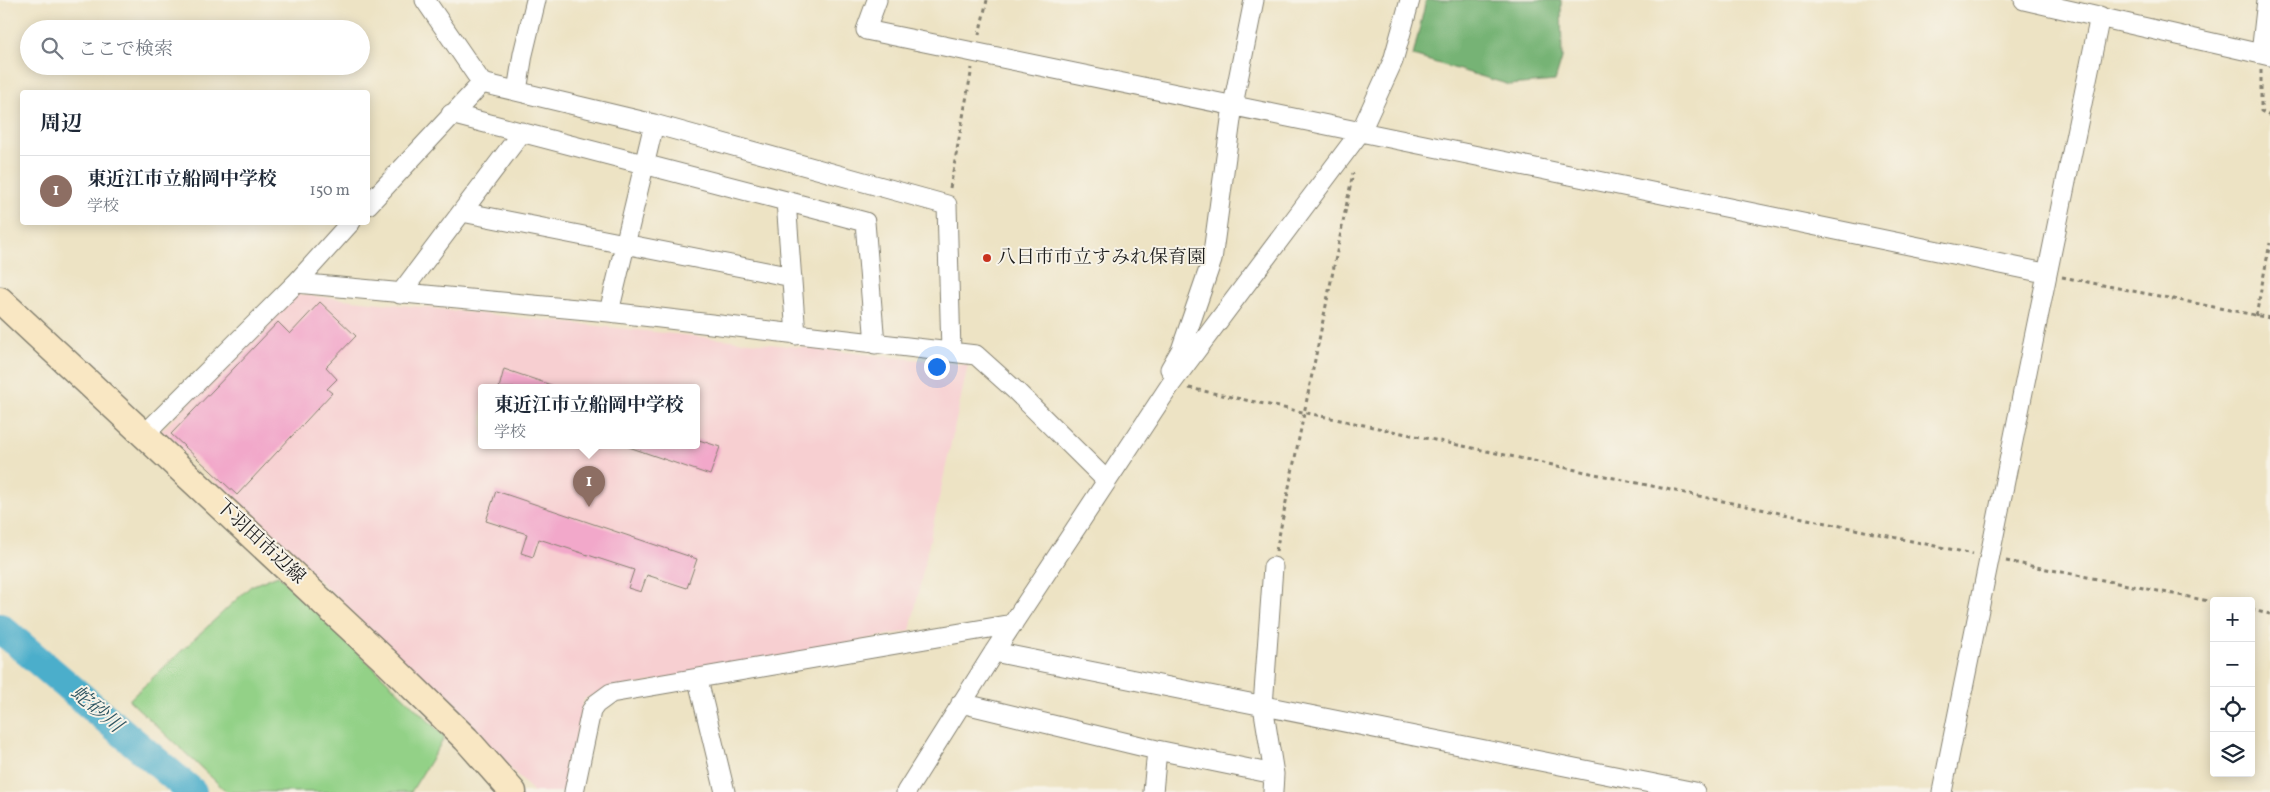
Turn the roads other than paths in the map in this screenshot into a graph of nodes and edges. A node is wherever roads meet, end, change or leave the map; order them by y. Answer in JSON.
{"nodes":[{"id":1,"x":425,"y":0,"type":"edge"},
{"id":2,"x":536,"y":0,"type":"edge"},
{"id":3,"x":877,"y":0,"type":"edge"},
{"id":4,"x":1254,"y":0,"type":"edge"},
{"id":5,"x":1410,"y":0,"type":"edge"},
{"id":6,"x":2024,"y":0,"type":"edge"},
{"id":7,"x":2267,"y":0,"type":"edge"},
{"id":8,"x":2100,"y":16,"type":"junction"},
{"id":9,"x":2265,"y":55,"type":"edge"},
{"id":10,"x":482,"y":83,"type":"junction"},
{"id":11,"x":517,"y":91,"type":"junction"},
{"id":12,"x":1233,"y":105,"type":"junction"},
{"id":13,"x":451,"y":114,"type":"junction"},
{"id":14,"x":654,"y":124,"type":"junction"},
{"id":15,"x":1361,"y":131,"type":"junction"},
{"id":16,"x":522,"y":132,"type":"junction"},
{"id":17,"x":645,"y":163,"type":"junction"},
{"id":18,"x":786,"y":201,"type":"junction"},
{"id":19,"x":370,"y":203,"type":"edge"},
{"id":20,"x":462,"y":212,"type":"junction"},
{"id":21,"x":348,"y":225,"type":"edge"},
{"id":22,"x":625,"y":244,"type":"junction"},
{"id":23,"x":2045,"y":273,"type":"junction"},
{"id":24,"x":792,"y":277,"type":"junction"},
{"id":25,"x":296,"y":283,"type":"junction"},
{"id":26,"x":400,"y":294,"type":"junction"},
{"id":27,"x":0,"y":300,"type":"edge"},
{"id":28,"x":609,"y":312,"type":"junction"},
{"id":29,"x":796,"y":335,"type":"junction"},
{"id":30,"x":875,"y":344,"type":"junction"},
{"id":31,"x":952,"y":352,"type":"junction"},
{"id":32,"x":1171,"y":384,"type":"junction"},
{"id":33,"x":145,"y":434,"type":"junction"},
{"id":34,"x":1106,"y":480,"type":"junction"},
{"id":35,"x":1273,"y":566,"type":"road end"},
{"id":36,"x":1014,"y":624,"type":"junction"},
{"id":37,"x":994,"y":652,"type":"junction"},
{"id":38,"x":698,"y":680,"type":"junction"},
{"id":39,"x":961,"y":703,"type":"junction"},
{"id":40,"x":1263,"y":706,"type":"junction"},
{"id":41,"x":1157,"y":750,"type":"junction"},
{"id":42,"x":1274,"y":787,"type":"edge"},
{"id":43,"x":513,"y":792,"type":"edge"},
{"id":44,"x":574,"y":792,"type":"edge"},
{"id":45,"x":725,"y":792,"type":"edge"},
{"id":46,"x":906,"y":792,"type":"edge"},
{"id":47,"x":1153,"y":792,"type":"edge"},
{"id":48,"x":1695,"y":792,"type":"edge"},
{"id":49,"x":1942,"y":792,"type":"edge"}],
"edges":[{"from":1,"to":10,"type":"street"},
{"from":2,"to":11,"type":"street"},
{"from":3,"to":12,"type":"street"},
{"from":4,"to":12,"type":"street"},
{"from":5,"to":15,"type":"street"},
{"from":6,"to":8,"type":"street"},
{"from":7,"to":9,"type":"street"},
{"from":8,"to":9,"type":"street"},
{"from":8,"to":23,"type":"street"},
{"from":10,"to":11,"type":"street"},
{"from":10,"to":13,"type":"street"},
{"from":11,"to":14,"type":"street"},
{"from":12,"to":15,"type":"street"},
{"from":12,"to":32,"type":"street"},
{"from":13,"to":16,"type":"street"},
{"from":13,"to":19,"type":"street"},
{"from":14,"to":17,"type":"street"},
{"from":14,"to":31,"type":"street"},
{"from":15,"to":23,"type":"street"},
{"from":15,"to":32,"type":"street"},
{"from":16,"to":17,"type":"street"},
{"from":16,"to":20,"type":"street"},
{"from":17,"to":18,"type":"street"},
{"from":17,"to":22,"type":"street"},
{"from":18,"to":24,"type":"street"},
{"from":18,"to":30,"type":"street"},
{"from":20,"to":22,"type":"street"},
{"from":20,"to":26,"type":"street"},
{"from":21,"to":25,"type":"street"},
{"from":22,"to":24,"type":"street"},
{"from":22,"to":28,"type":"street"},
{"from":23,"to":49,"type":"street"},
{"from":24,"to":29,"type":"street"},
{"from":25,"to":26,"type":"street"},
{"from":25,"to":33,"type":"street"},
{"from":26,"to":28,"type":"street"},
{"from":27,"to":33,"type":"main road","name":"下羽田市辺線"},
{"from":28,"to":29,"type":"street"},
{"from":29,"to":30,"type":"street"},
{"from":30,"to":31,"type":"street"},
{"from":31,"to":34,"type":"street"},
{"from":32,"to":34,"type":"street"},
{"from":33,"to":43,"type":"main road","name":"下羽田市辺線"},
{"from":34,"to":36,"type":"street"},
{"from":35,"to":40,"type":"street"},
{"from":36,"to":37,"type":"street"},
{"from":36,"to":38,"type":"street"},
{"from":37,"to":39,"type":"street"},
{"from":37,"to":40,"type":"street"},
{"from":38,"to":44,"type":"street"},
{"from":38,"to":45,"type":"street"},
{"from":39,"to":41,"type":"street"},
{"from":39,"to":46,"type":"street"},
{"from":40,"to":42,"type":"street"},
{"from":40,"to":48,"type":"street"},
{"from":41,"to":42,"type":"street"},
{"from":41,"to":47,"type":"street"}]}
